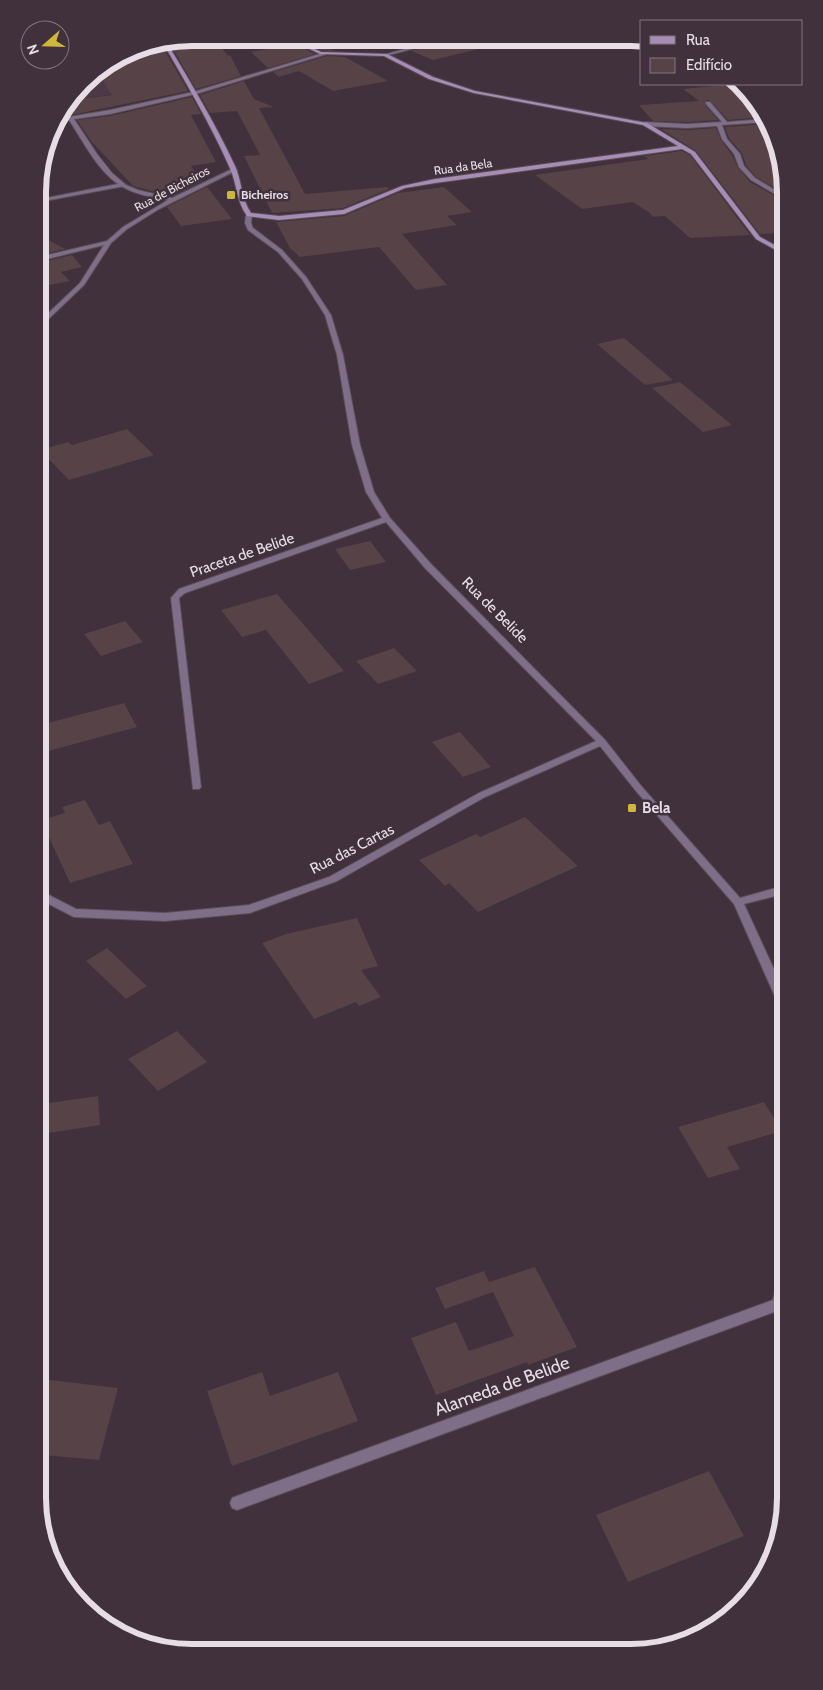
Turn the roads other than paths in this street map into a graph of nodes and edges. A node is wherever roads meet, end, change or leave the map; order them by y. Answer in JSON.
{"nodes":[{"id":1,"x":304,"y":46,"type":"edge"},
{"id":2,"x":420,"y":46,"type":"edge"},
{"id":3,"x":168,"y":48,"type":"edge"},
{"id":4,"x":325,"y":54,"type":"junction"},
{"id":5,"x":385,"y":55,"type":"junction"},
{"id":6,"x":194,"y":93,"type":"junction"},
{"id":7,"x":708,"y":103,"type":"dead end"},
{"id":8,"x":71,"y":119,"type":"junction"},
{"id":9,"x":66,"y":120,"type":"edge"},
{"id":10,"x":758,"y":122,"type":"edge"},
{"id":11,"x":645,"y":124,"type":"junction"},
{"id":12,"x":719,"y":124,"type":"junction"},
{"id":13,"x":726,"y":124,"type":"junction"},
{"id":14,"x":684,"y":147,"type":"junction"},
{"id":15,"x":234,"y":170,"type":"junction"},
{"id":16,"x":123,"y":185,"type":"junction"},
{"id":17,"x":777,"y":193,"type":"edge"},
{"id":18,"x":47,"y":200,"type":"edge"},
{"id":19,"x":173,"y":200,"type":"junction"},
{"id":20,"x":249,"y":215,"type":"junction"},
{"id":21,"x":109,"y":242,"type":"junction"},
{"id":22,"x":777,"y":249,"type":"edge"},
{"id":23,"x":47,"y":257,"type":"edge"},
{"id":24,"x":47,"y":318,"type":"edge"},
{"id":25,"x":387,"y":519,"type":"junction"},
{"id":26,"x":602,"y":742,"type":"junction"},
{"id":27,"x":196,"y":787,"type":"dead end"},
{"id":28,"x":776,"y":892,"type":"edge"},
{"id":29,"x":46,"y":898,"type":"edge"},
{"id":30,"x":738,"y":902,"type":"junction"},
{"id":31,"x":776,"y":986,"type":"edge"},
{"id":32,"x":776,"y":1305,"type":"edge"},
{"id":33,"x":237,"y":1503,"type":"dead end"}],
"edges":[{"from":1,"to":4,"type":"street"},
{"from":2,"to":5,"type":"street"},
{"from":3,"to":6,"type":"street"},
{"from":4,"to":5,"type":"street"},
{"from":4,"to":6,"type":"street"},
{"from":5,"to":11,"type":"street"},
{"from":6,"to":8,"type":"street"},
{"from":6,"to":15,"type":"street"},
{"from":7,"to":13,"type":"street"},
{"from":8,"to":9,"type":"street"},
{"from":8,"to":16,"type":"street"},
{"from":10,"to":13,"type":"street"},
{"from":11,"to":12,"type":"street"},
{"from":11,"to":14,"type":"street"},
{"from":12,"to":13,"type":"street"},
{"from":12,"to":17,"type":"street"},
{"from":14,"to":20,"type":"street","name":"Rua da Bela"},
{"from":14,"to":22,"type":"street"},
{"from":15,"to":19,"type":"street","name":"Rua de Bicheiros"},
{"from":15,"to":20,"type":"street"},
{"from":16,"to":18,"type":"street"},
{"from":16,"to":19,"type":"street"},
{"from":19,"to":21,"type":"street","name":"Rua de Bicheiros"},
{"from":20,"to":25,"type":"street","name":"Rua de Belide"},
{"from":21,"to":23,"type":"street","name":"Rua de Bicheiros"},
{"from":21,"to":24,"type":"street"},
{"from":25,"to":26,"type":"street","name":"Rua de Belide"},
{"from":25,"to":27,"type":"street","name":"Praceta de Belide"},
{"from":26,"to":29,"type":"street","name":"Rua das Cartas"},
{"from":26,"to":30,"type":"street","name":"Rua de Belide"},
{"from":28,"to":30,"type":"street"},
{"from":30,"to":31,"type":"street","name":"Rua de Belide"},
{"from":32,"to":33,"type":"street","name":"Alameda de Belide"}]}
